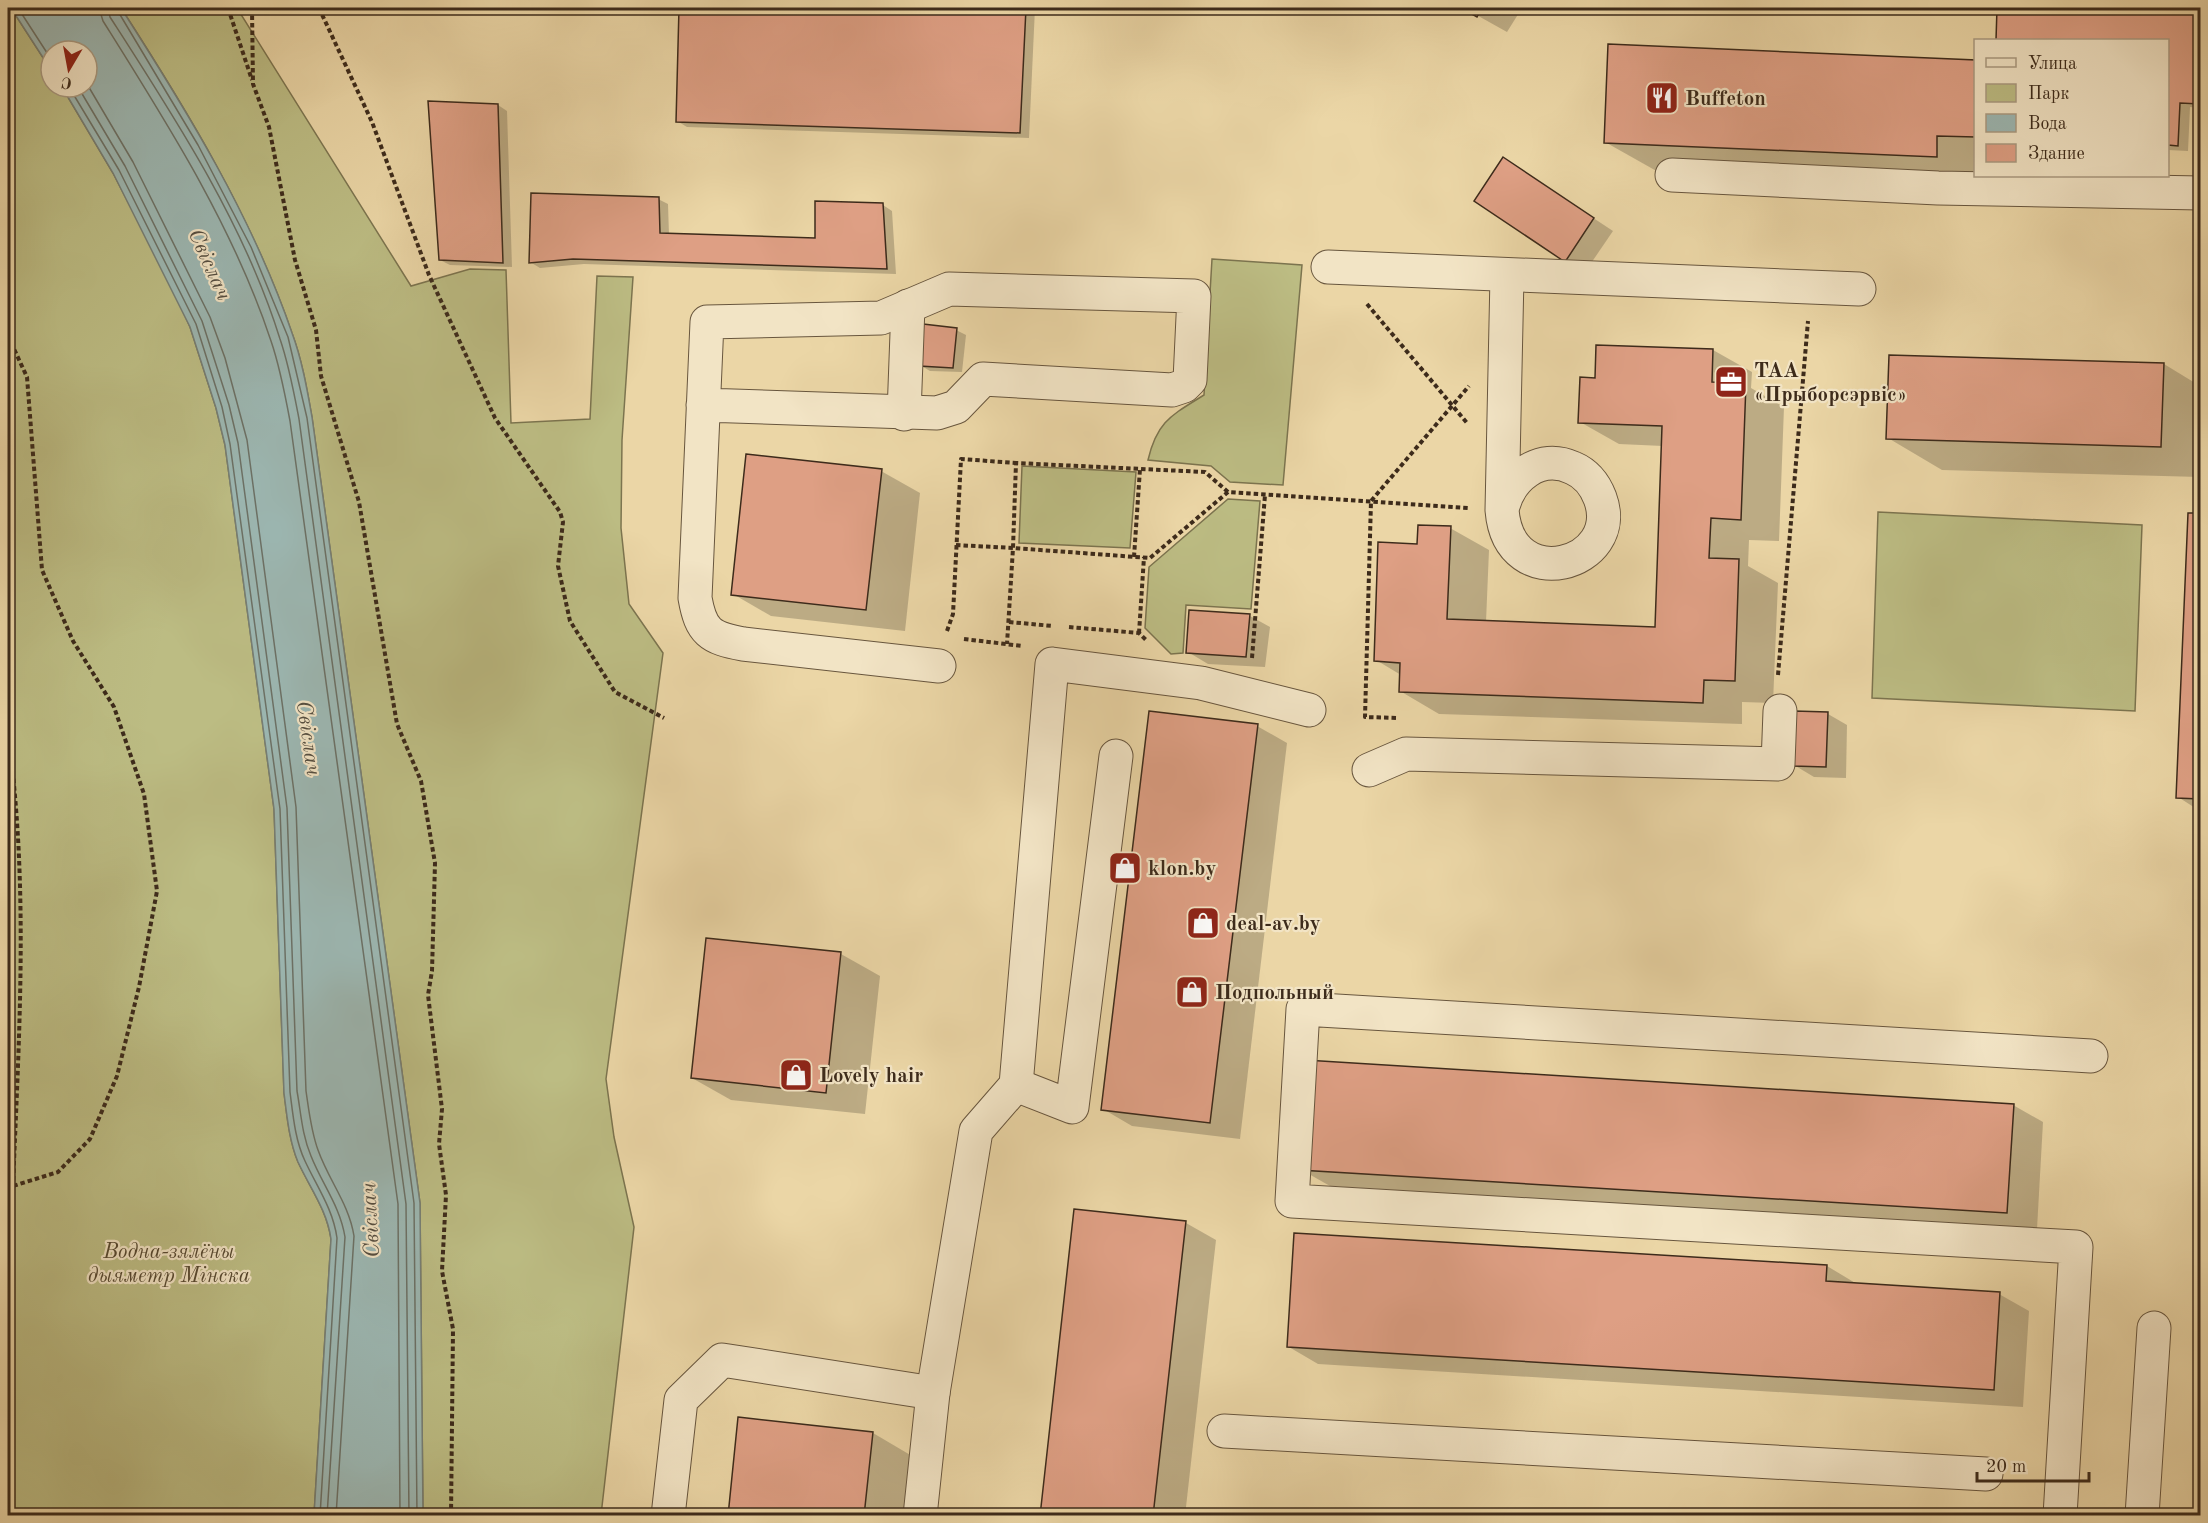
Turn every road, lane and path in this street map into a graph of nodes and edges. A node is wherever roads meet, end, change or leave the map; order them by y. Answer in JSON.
{"nodes":[{"id":1,"x":228,"y":8,"type":"edge"},
{"id":2,"x":252,"y":8,"type":"edge"},
{"id":3,"x":319,"y":8,"type":"edge"},
{"id":4,"x":253,"y":84,"type":"junction"},
{"id":5,"x":1672,"y":175,"type":"dead end"},
{"id":6,"x":2200,"y":193,"type":"edge"},
{"id":7,"x":1332,"y":267,"type":"joint"},
{"id":8,"x":1507,"y":276,"type":"junction"},
{"id":9,"x":1811,"y":287,"type":"junction"},
{"id":10,"x":1859,"y":290,"type":"dead end"},
{"id":11,"x":908,"y":306,"type":"junction"},
{"id":12,"x":8,"y":336,"type":"edge"},
{"id":13,"x":1505,"y":343,"type":"junction"},
{"id":14,"x":703,"y":405,"type":"junction"},
{"id":15,"x":1452,"y":405,"type":"junction"},
{"id":16,"x":904,"y":414,"type":"junction"},
{"id":17,"x":1016,"y":463,"type":"junction"},
{"id":18,"x":1503,"y":466,"type":"junction"},
{"id":19,"x":1140,"y":469,"type":"junction"},
{"id":20,"x":1228,"y":492,"type":"junction"},
{"id":21,"x":1265,"y":495,"type":"junction"},
{"id":22,"x":1371,"y":501,"type":"junction"},
{"id":23,"x":1502,"y":510,"type":"joint"},
{"id":24,"x":956,"y":544,"type":"junction"},
{"id":25,"x":1013,"y":548,"type":"junction"},
{"id":26,"x":1134,"y":557,"type":"junction"},
{"id":27,"x":1144,"y":557,"type":"junction"},
{"id":28,"x":1139,"y":633,"type":"dead end"},
{"id":29,"x":956,"y":639,"type":"dead end"},
{"id":30,"x":1007,"y":644,"type":"junction"},
{"id":31,"x":1030,"y":646,"type":"dead end"},
{"id":32,"x":942,"y":652,"type":"joint"},
{"id":33,"x":1252,"y":666,"type":"dead end"},
{"id":34,"x":1779,"y":695,"type":"joint"},
{"id":35,"x":1309,"y":710,"type":"dead end"},
{"id":36,"x":664,"y":718,"type":"dead end"},
{"id":37,"x":1400,"y":718,"type":"dead end"},
{"id":38,"x":8,"y":734,"type":"edge"},
{"id":39,"x":1116,"y":756,"type":"dead end"},
{"id":40,"x":1369,"y":770,"type":"dead end"},
{"id":41,"x":2091,"y":1056,"type":"dead end"},
{"id":42,"x":1016,"y":1085,"type":"junction"},
{"id":43,"x":13,"y":1186,"type":"junction"},
{"id":44,"x":8,"y":1208,"type":"edge"},
{"id":45,"x":2154,"y":1328,"type":"dead end"},
{"id":46,"x":933,"y":1393,"type":"junction"},
{"id":47,"x":1224,"y":1431,"type":"dead end"},
{"id":48,"x":1986,"y":1474,"type":"dead end"},
{"id":49,"x":451,"y":1515,"type":"edge"},
{"id":50,"x":668,"y":1515,"type":"edge"},
{"id":51,"x":920,"y":1515,"type":"edge"},
{"id":52,"x":2060,"y":1515,"type":"edge"},
{"id":53,"x":2142,"y":1515,"type":"edge"}],
"edges":[{"from":1,"to":4,"type":"path"},
{"from":2,"to":4,"type":"path"},
{"from":3,"to":36,"type":"path"},
{"from":4,"to":49,"type":"path"},
{"from":5,"to":6,"type":"lane"},
{"from":7,"to":8,"type":"lane"},
{"from":7,"to":15,"type":"path"},
{"from":8,"to":9,"type":"lane"},
{"from":8,"to":13,"type":"lane"},
{"from":9,"to":10,"type":"lane"},
{"from":9,"to":34,"type":"path"},
{"from":11,"to":14,"type":"lane"},
{"from":11,"to":16,"type":"lane"},
{"from":11,"to":16,"type":"lane"},
{"from":12,"to":43,"type":"path"},
{"from":13,"to":15,"type":"path"},
{"from":13,"to":18,"type":"lane"},
{"from":14,"to":16,"type":"lane"},
{"from":14,"to":32,"type":"lane"},
{"from":15,"to":18,"type":"path"},
{"from":15,"to":22,"type":"path"},
{"from":17,"to":19,"type":"path"},
{"from":17,"to":24,"type":"path"},
{"from":17,"to":25,"type":"path"},
{"from":18,"to":23,"type":"lane"},
{"from":19,"to":20,"type":"path"},
{"from":19,"to":26,"type":"path"},
{"from":20,"to":21,"type":"path"},
{"from":20,"to":27,"type":"path"},
{"from":21,"to":22,"type":"path"},
{"from":21,"to":33,"type":"path"},
{"from":22,"to":23,"type":"path"},
{"from":22,"to":37,"type":"path"},
{"from":24,"to":25,"type":"path"},
{"from":24,"to":32,"type":"path"},
{"from":25,"to":26,"type":"path"},
{"from":25,"to":30,"type":"path"},
{"from":26,"to":27,"type":"path"},
{"from":27,"to":28,"type":"path"},
{"from":29,"to":30,"type":"path"},
{"from":30,"to":31,"type":"path"},
{"from":34,"to":40,"type":"lane"},
{"from":35,"to":42,"type":"lane"},
{"from":38,"to":43,"type":"path"},
{"from":39,"to":42,"type":"lane"},
{"from":41,"to":52,"type":"lane"},
{"from":42,"to":46,"type":"lane"},
{"from":43,"to":44,"type":"path"},
{"from":45,"to":53,"type":"lane"},
{"from":46,"to":50,"type":"lane"},
{"from":46,"to":51,"type":"lane"},
{"from":47,"to":48,"type":"lane"}]}
